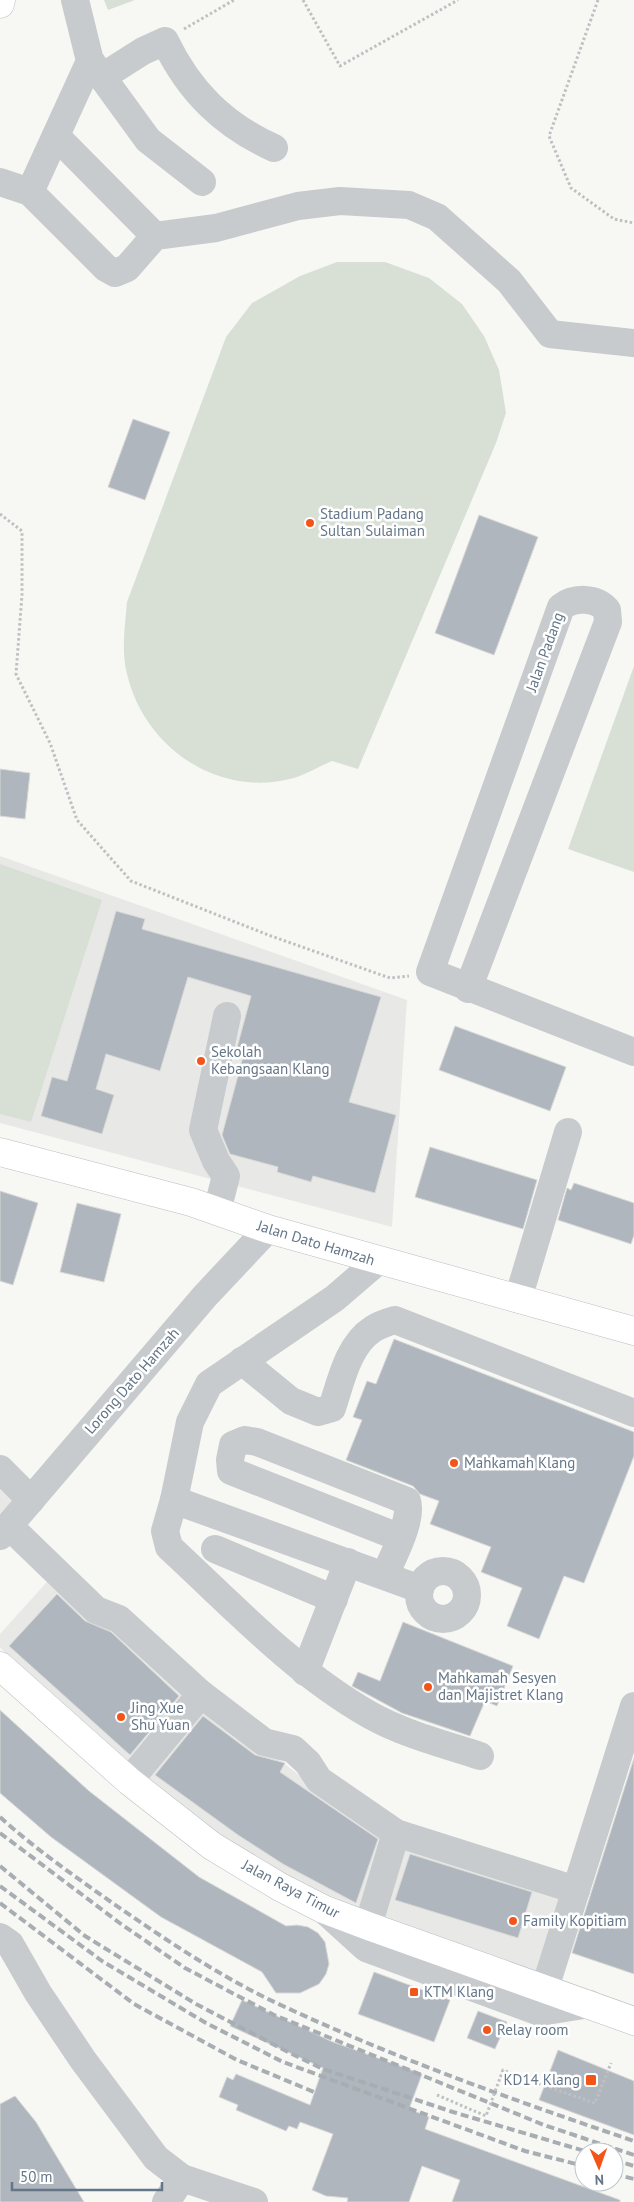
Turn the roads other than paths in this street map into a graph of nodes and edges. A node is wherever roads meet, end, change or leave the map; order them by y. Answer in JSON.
{"nodes":[{"id":1,"x":1,"y":0,"type":"edge"},
{"id":2,"x":75,"y":0,"type":"edge"},
{"id":3,"x":0,"y":4,"type":"edge"},
{"id":4,"x":96,"y":69,"type":"junction"},
{"id":5,"x":56,"y":136,"type":"junction"},
{"id":6,"x":274,"y":148,"type":"dead end"},
{"id":7,"x":0,"y":182,"type":"edge"},
{"id":8,"x":202,"y":182,"type":"dead end"},
{"id":9,"x":30,"y":192,"type":"junction"},
{"id":10,"x":155,"y":236,"type":"junction"},
{"id":11,"x":634,"y":343,"type":"edge"},
{"id":12,"x":468,"y":989,"type":"junction"},
{"id":13,"x":227,"y":1016,"type":"dead end"},
{"id":14,"x":634,"y":1052,"type":"edge"},
{"id":15,"x":568,"y":1132,"type":"dead end"},
{"id":16,"x":0,"y":1152,"type":"edge"},
{"id":17,"x":218,"y":1211,"type":"junction"},
{"id":18,"x":268,"y":1230,"type":"junction"},
{"id":19,"x":378,"y":1261,"type":"junction"},
{"id":20,"x":518,"y":1299,"type":"junction"},
{"id":21,"x":634,"y":1330,"type":"edge"},
{"id":22,"x":242,"y":1361,"type":"junction"},
{"id":23,"x":634,"y":1413,"type":"edge"},
{"id":24,"x":0,"y":1469,"type":"edge"},
{"id":25,"x":31,"y":1500,"type":"junction"},
{"id":26,"x":174,"y":1500,"type":"junction"},
{"id":27,"x":4,"y":1531,"type":"edge"},
{"id":28,"x":401,"y":1538,"type":"junction"},
{"id":29,"x":215,"y":1549,"type":"dead end"},
{"id":30,"x":348,"y":1562,"type":"junction"},
{"id":31,"x":385,"y":1575,"type":"junction"},
{"id":32,"x":420,"y":1589,"type":"dead end"},
{"id":33,"x":334,"y":1599,"type":"junction"},
{"id":34,"x":0,"y":1666,"type":"edge"},
{"id":35,"x":305,"y":1672,"type":"junction"},
{"id":36,"x":201,"y":1694,"type":"junction"},
{"id":37,"x":634,"y":1706,"type":"edge"},
{"id":38,"x":480,"y":1756,"type":"dead end"},
{"id":39,"x":128,"y":1781,"type":"junction"},
{"id":40,"x":396,"y":1833,"type":"junction"},
{"id":41,"x":576,"y":1890,"type":"junction"},
{"id":42,"x":323,"y":1909,"type":"junction"},
{"id":43,"x":368,"y":1926,"type":"junction"},
{"id":44,"x":0,"y":1936,"type":"edge"},
{"id":45,"x":545,"y":1988,"type":"junction"},
{"id":46,"x":590,"y":2004,"type":"junction"},
{"id":47,"x":634,"y":2021,"type":"edge"},
{"id":48,"x":182,"y":2178,"type":"junction"},
{"id":49,"x":166,"y":2202,"type":"edge"},
{"id":50,"x":254,"y":2202,"type":"edge"}],
"edges":[{"from":1,"to":3,"type":"main road"},
{"from":2,"to":4,"type":"street"},
{"from":4,"to":5,"type":"street"},
{"from":4,"to":6,"type":"street"},
{"from":4,"to":8,"type":"street"},
{"from":5,"to":9,"type":"street"},
{"from":5,"to":10,"type":"street"},
{"from":7,"to":9,"type":"street"},
{"from":9,"to":10,"type":"street"},
{"from":10,"to":11,"type":"street"},
{"from":12,"to":12,"type":"street","name":"Jalan Padang"},
{"from":12,"to":14,"type":"street"},
{"from":13,"to":17,"type":"street"},
{"from":15,"to":20,"type":"street"},
{"from":16,"to":17,"type":"main road","name":"Jalan Dato Hamzah"},
{"from":17,"to":18,"type":"main road","name":"Jalan Dato Hamzah"},
{"from":18,"to":19,"type":"main road","name":"Jalan Dato Hamzah"},
{"from":18,"to":25,"type":"street","name":"Lorong Dato Hamzah"},
{"from":19,"to":20,"type":"main road","name":"Jalan Dato Hamzah"},
{"from":19,"to":22,"type":"street"},
{"from":20,"to":21,"type":"main road","name":"Jalan Dato Hamzah"},
{"from":22,"to":23,"type":"street"},
{"from":22,"to":26,"type":"street"},
{"from":24,"to":25,"type":"street"},
{"from":25,"to":27,"type":"street","name":"Lorong Dato Hamzah"},
{"from":26,"to":30,"type":"street"},
{"from":26,"to":35,"type":"street"},
{"from":27,"to":36,"type":"street"},
{"from":28,"to":28,"type":"street"},
{"from":28,"to":31,"type":"street"},
{"from":29,"to":33,"type":"street"},
{"from":30,"to":31,"type":"street"},
{"from":30,"to":33,"type":"street"},
{"from":31,"to":32,"type":"street"},
{"from":33,"to":35,"type":"street"},
{"from":34,"to":39,"type":"main road","name":"Jalan Raya Timur"},
{"from":35,"to":38,"type":"street"},
{"from":36,"to":39,"type":"street"},
{"from":36,"to":40,"type":"street"},
{"from":37,"to":41,"type":"street"},
{"from":39,"to":42,"type":"main road","name":"Jalan Raya Timur"},
{"from":40,"to":41,"type":"street"},
{"from":40,"to":43,"type":"street"},
{"from":41,"to":45,"type":"street"},
{"from":42,"to":43,"type":"main road","name":"Jalan Raya Timur"},
{"from":42,"to":46,"type":"street"},
{"from":43,"to":45,"type":"main road","name":"Jalan Raya Timur"},
{"from":44,"to":48,"type":"street"},
{"from":45,"to":46,"type":"main road","name":"Jalan Raya Timur"},
{"from":46,"to":47,"type":"main road","name":"Jalan Raya Timur"},
{"from":48,"to":49,"type":"street"},
{"from":48,"to":50,"type":"street"}]}
